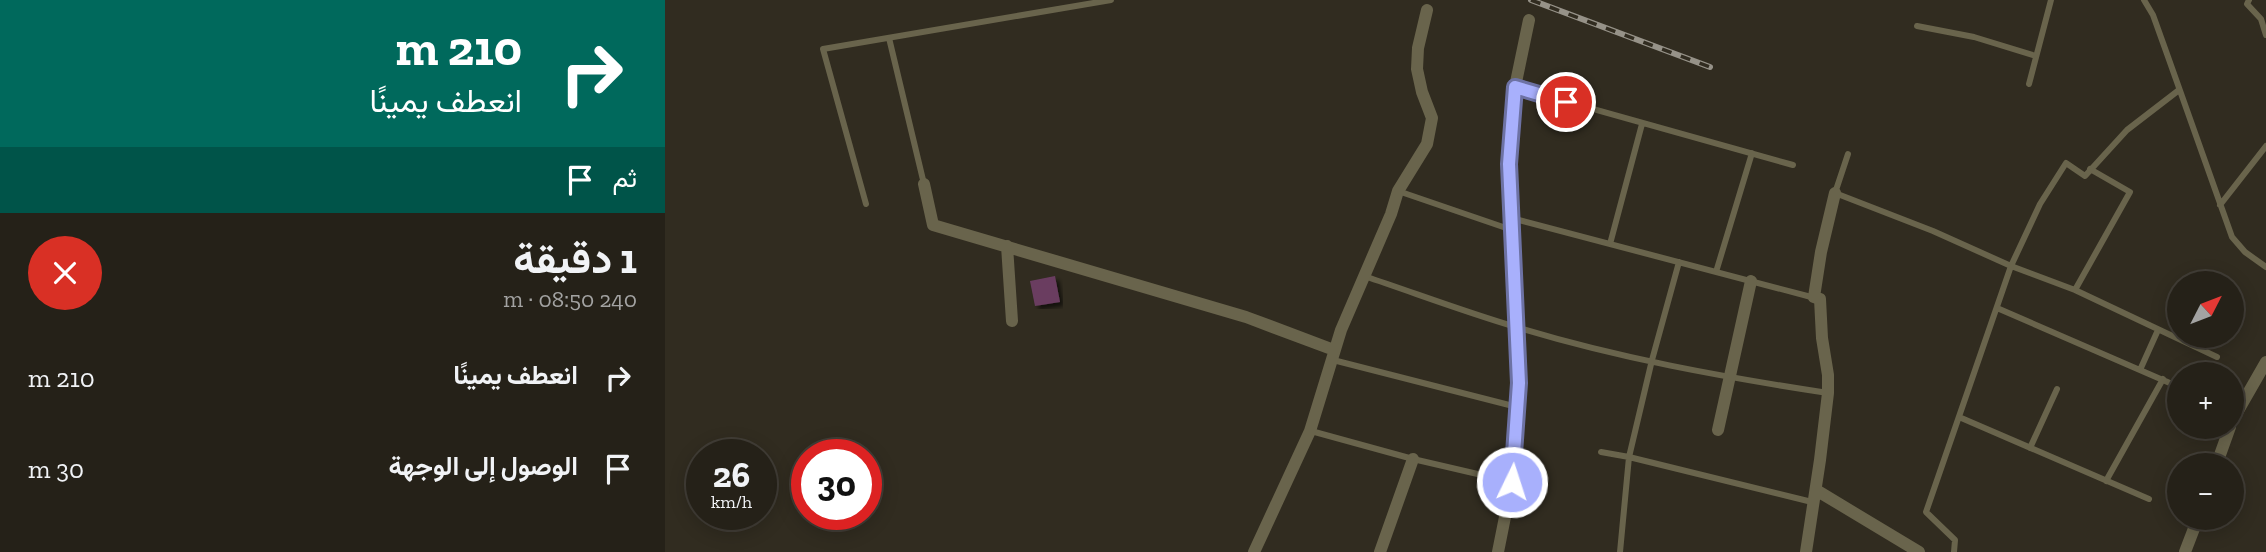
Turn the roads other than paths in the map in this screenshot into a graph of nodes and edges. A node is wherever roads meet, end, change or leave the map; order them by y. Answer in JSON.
{"nodes":[{"id":1,"x":1111,"y":0,"type":"edge"},
{"id":2,"x":2051,"y":0,"type":"edge"},
{"id":3,"x":2144,"y":0,"type":"edge"},
{"id":4,"x":2249,"y":0,"type":"edge"},
{"id":5,"x":1427,"y":10,"type":"dead end"},
{"id":6,"x":1529,"y":20,"type":"dead end"},
{"id":7,"x":1917,"y":26,"type":"dead end"},
{"id":8,"x":2266,"y":36,"type":"edge"},
{"id":9,"x":889,"y":38,"type":"junction"},
{"id":10,"x":2035,"y":56,"type":"junction"},
{"id":11,"x":2029,"y":84,"type":"dead end"},
{"id":12,"x":1515,"y":87,"type":"junction"},
{"id":13,"x":2179,"y":90,"type":"junction"},
{"id":14,"x":1642,"y":124,"type":"junction"},
{"id":15,"x":2266,"y":146,"type":"edge"},
{"id":16,"x":1752,"y":153,"type":"junction"},
{"id":17,"x":1848,"y":154,"type":"dead end"},
{"id":18,"x":1793,"y":165,"type":"dead end"},
{"id":19,"x":2090,"y":169,"type":"junction"},
{"id":20,"x":924,"y":184,"type":"joint"},
{"id":21,"x":1398,"y":191,"type":"junction"},
{"id":22,"x":1835,"y":193,"type":"junction"},
{"id":23,"x":866,"y":204,"type":"dead end"},
{"id":24,"x":2220,"y":205,"type":"junction"},
{"id":25,"x":1511,"y":224,"type":"junction"},
{"id":26,"x":1610,"y":244,"type":"junction"},
{"id":27,"x":1007,"y":246,"type":"junction"},
{"id":28,"x":1679,"y":262,"type":"junction"},
{"id":29,"x":2011,"y":266,"type":"junction"},
{"id":30,"x":2266,"y":267,"type":"edge"},
{"id":31,"x":1716,"y":272,"type":"junction"},
{"id":32,"x":1364,"y":276,"type":"junction"},
{"id":33,"x":1751,"y":281,"type":"junction"},
{"id":34,"x":2075,"y":290,"type":"junction"},
{"id":35,"x":1820,"y":299,"type":"junction"},
{"id":36,"x":1997,"y":307,"type":"junction"},
{"id":37,"x":1012,"y":321,"type":"dead end"},
{"id":38,"x":1515,"y":327,"type":"junction"},
{"id":39,"x":2158,"y":330,"type":"junction"},
{"id":40,"x":1333,"y":355,"type":"junction"},
{"id":41,"x":2217,"y":357,"type":"dead end"},
{"id":42,"x":1651,"y":360,"type":"junction"},
{"id":43,"x":2266,"y":362,"type":"edge"},
{"id":44,"x":2140,"y":370,"type":"junction"},
{"id":45,"x":1730,"y":378,"type":"junction"},
{"id":46,"x":2163,"y":379,"type":"junction"},
{"id":47,"x":2167,"y":381,"type":"edge"},
{"id":48,"x":2057,"y":389,"type":"dead end"},
{"id":49,"x":1828,"y":393,"type":"junction"},
{"id":50,"x":2244,"y":399,"type":"edge"},
{"id":51,"x":1517,"y":407,"type":"junction"},
{"id":52,"x":1959,"y":417,"type":"junction"},
{"id":53,"x":1718,"y":430,"type":"dead end"},
{"id":54,"x":1310,"y":431,"type":"junction"},
{"id":55,"x":2030,"y":448,"type":"junction"},
{"id":56,"x":1601,"y":452,"type":"dead end"},
{"id":57,"x":1629,"y":457,"type":"junction"},
{"id":58,"x":1413,"y":459,"type":"junction"},
{"id":59,"x":2106,"y":481,"type":"junction"},
{"id":60,"x":1512,"y":482,"type":"junction"},
{"id":61,"x":1814,"y":496,"type":"junction"},
{"id":62,"x":2149,"y":499,"type":"dead end"},
{"id":63,"x":2193,"y":530,"type":"edge"},
{"id":64,"x":1254,"y":552,"type":"edge"},
{"id":65,"x":1380,"y":552,"type":"edge"},
{"id":66,"x":1498,"y":552,"type":"edge"},
{"id":67,"x":1621,"y":552,"type":"edge"},
{"id":68,"x":1806,"y":552,"type":"edge"},
{"id":69,"x":1919,"y":552,"type":"edge"},
{"id":70,"x":1954,"y":552,"type":"edge"},
{"id":71,"x":2185,"y":552,"type":"edge"}],
"edges":[{"from":1,"to":9,"type":"lane"},
{"from":2,"to":10,"type":"lane"},
{"from":3,"to":13,"type":"lane"},
{"from":4,"to":8,"type":"lane"},
{"from":5,"to":21,"type":"street"},
{"from":6,"to":12,"type":"street"},
{"from":7,"to":10,"type":"lane"},
{"from":9,"to":20,"type":"lane"},
{"from":9,"to":23,"type":"lane"},
{"from":10,"to":11,"type":"lane"},
{"from":12,"to":14,"type":"lane"},
{"from":12,"to":25,"type":"street"},
{"from":13,"to":19,"type":"lane"},
{"from":13,"to":24,"type":"lane"},
{"from":14,"to":16,"type":"lane"},
{"from":14,"to":26,"type":"lane"},
{"from":15,"to":24,"type":"lane"},
{"from":16,"to":18,"type":"lane"},
{"from":16,"to":31,"type":"lane"},
{"from":17,"to":22,"type":"lane"},
{"from":19,"to":29,"type":"lane"},
{"from":19,"to":34,"type":"lane"},
{"from":20,"to":27,"type":"street"},
{"from":21,"to":25,"type":"lane"},
{"from":21,"to":32,"type":"street"},
{"from":22,"to":29,"type":"lane"},
{"from":22,"to":35,"type":"street"},
{"from":24,"to":30,"type":"lane"},
{"from":25,"to":26,"type":"lane"},
{"from":25,"to":38,"type":"street"},
{"from":26,"to":28,"type":"lane"},
{"from":27,"to":37,"type":"street"},
{"from":27,"to":40,"type":"street"},
{"from":28,"to":31,"type":"lane"},
{"from":28,"to":42,"type":"lane"},
{"from":29,"to":34,"type":"lane"},
{"from":29,"to":36,"type":"lane"},
{"from":31,"to":33,"type":"lane"},
{"from":32,"to":38,"type":"lane"},
{"from":32,"to":40,"type":"street"},
{"from":33,"to":35,"type":"lane"},
{"from":33,"to":45,"type":"street"},
{"from":34,"to":39,"type":"lane"},
{"from":35,"to":49,"type":"street"},
{"from":36,"to":44,"type":"lane"},
{"from":36,"to":52,"type":"lane"},
{"from":38,"to":42,"type":"lane"},
{"from":38,"to":51,"type":"street"},
{"from":39,"to":41,"type":"lane"},
{"from":39,"to":44,"type":"lane"},
{"from":40,"to":51,"type":"lane"},
{"from":40,"to":54,"type":"street"},
{"from":42,"to":45,"type":"lane"},
{"from":42,"to":57,"type":"lane"},
{"from":43,"to":50,"type":"street"},
{"from":44,"to":46,"type":"lane"},
{"from":45,"to":49,"type":"lane"},
{"from":45,"to":53,"type":"street"},
{"from":46,"to":47,"type":"lane"},
{"from":46,"to":59,"type":"lane"},
{"from":48,"to":55,"type":"lane"},
{"from":49,"to":61,"type":"street"},
{"from":51,"to":60,"type":"street"},
{"from":52,"to":55,"type":"lane"},
{"from":52,"to":70,"type":"lane"},
{"from":54,"to":58,"type":"lane"},
{"from":54,"to":64,"type":"street"},
{"from":55,"to":59,"type":"lane"},
{"from":56,"to":57,"type":"lane"},
{"from":57,"to":61,"type":"lane"},
{"from":57,"to":67,"type":"lane"},
{"from":58,"to":60,"type":"lane"},
{"from":58,"to":65,"type":"street"},
{"from":59,"to":62,"type":"lane"},
{"from":60,"to":66,"type":"street"},
{"from":61,"to":68,"type":"street"},
{"from":61,"to":69,"type":"street"},
{"from":63,"to":71,"type":"street"}]}
